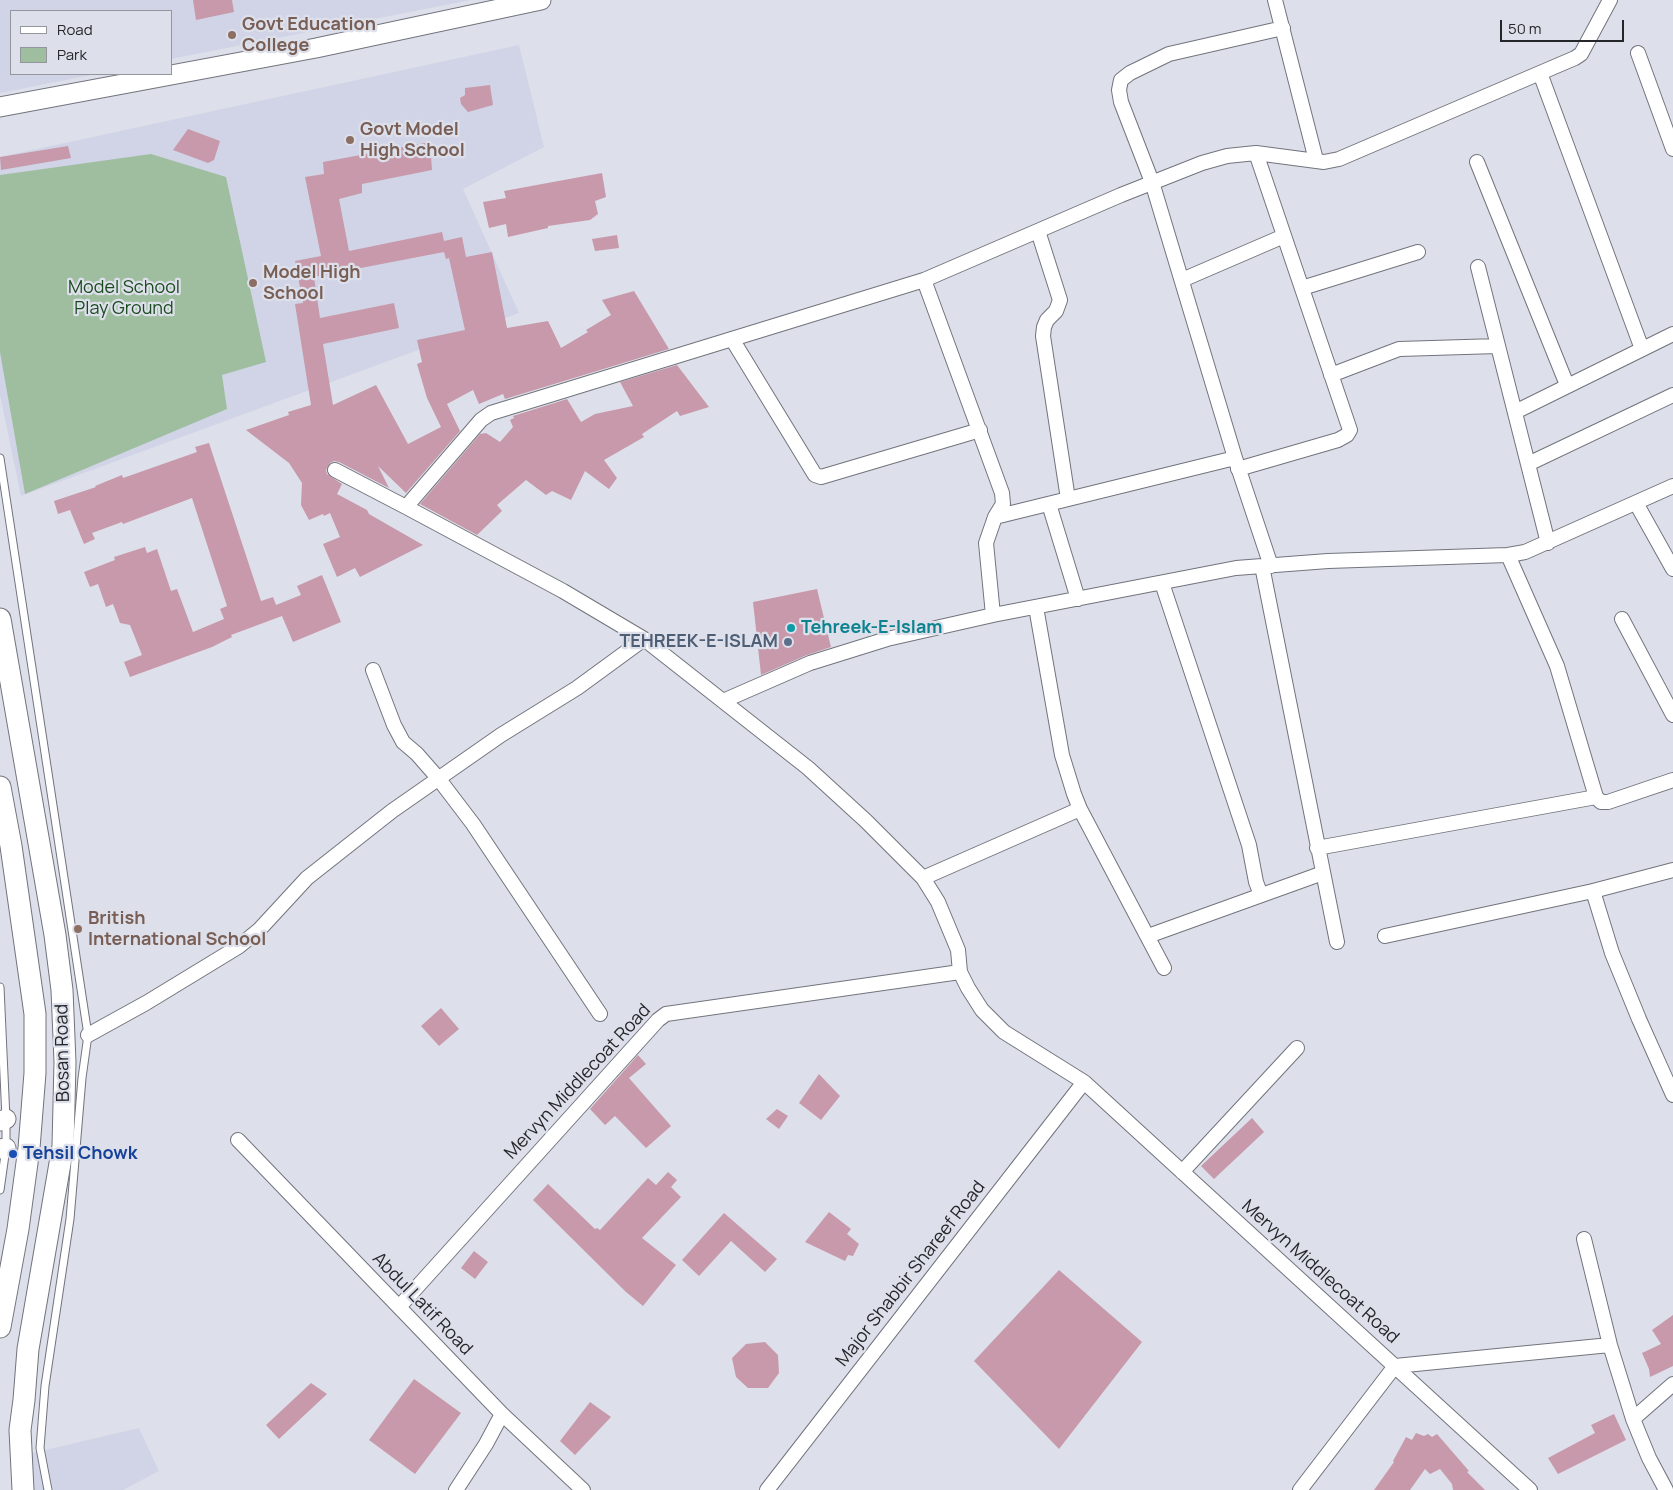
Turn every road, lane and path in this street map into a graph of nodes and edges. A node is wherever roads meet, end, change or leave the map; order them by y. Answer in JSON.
{"nodes":[{"id":1,"x":534,"y":0,"type":"edge"},
{"id":2,"x":1275,"y":0,"type":"edge"},
{"id":3,"x":1610,"y":0,"type":"edge"},
{"id":4,"x":1282,"y":28,"type":"junction"},
{"id":5,"x":1638,"y":53,"type":"dead end"},
{"id":6,"x":1540,"y":73,"type":"junction"},
{"id":7,"x":172,"y":74,"type":"edge"},
{"id":8,"x":169,"y":75,"type":"edge"},
{"id":9,"x":0,"y":106,"type":"edge"},
{"id":10,"x":1673,"y":150,"type":"edge"},
{"id":11,"x":1256,"y":153,"type":"junction"},
{"id":12,"x":1316,"y":160,"type":"junction"},
{"id":13,"x":1476,"y":162,"type":"dead end"},
{"id":14,"x":1152,"y":182,"type":"junction"},
{"id":15,"x":1038,"y":231,"type":"junction"},
{"id":16,"x":1284,"y":236,"type":"junction"},
{"id":17,"x":1418,"y":252,"type":"dead end"},
{"id":18,"x":1478,"y":268,"type":"dead end"},
{"id":19,"x":924,"y":280,"type":"junction"},
{"id":20,"x":1182,"y":280,"type":"junction"},
{"id":21,"x":1302,"y":288,"type":"junction"},
{"id":22,"x":1673,"y":334,"type":"edge"},
{"id":23,"x":732,"y":339,"type":"junction"},
{"id":24,"x":1498,"y":346,"type":"junction"},
{"id":25,"x":1642,"y":349,"type":"junction"},
{"id":26,"x":1331,"y":375,"type":"junction"},
{"id":27,"x":1567,"y":385,"type":"junction"},
{"id":28,"x":1673,"y":396,"type":"edge"},
{"id":29,"x":1515,"y":412,"type":"junction"},
{"id":30,"x":980,"y":430,"type":"junction"},
{"id":31,"x":0,"y":458,"type":"edge"},
{"id":32,"x":1236,"y":463,"type":"junction"},
{"id":33,"x":1528,"y":464,"type":"junction"},
{"id":34,"x":335,"y":470,"type":"dead end"},
{"id":35,"x":1673,"y":486,"type":"edge"},
{"id":36,"x":1068,"y":499,"type":"junction"},
{"id":37,"x":1636,"y":503,"type":"junction"},
{"id":38,"x":1049,"y":504,"type":"junction"},
{"id":39,"x":406,"y":506,"type":"junction"},
{"id":40,"x":995,"y":517,"type":"junction"},
{"id":41,"x":1548,"y":543,"type":"junction"},
{"id":42,"x":1508,"y":555,"type":"junction"},
{"id":43,"x":1267,"y":566,"type":"junction"},
{"id":44,"x":1673,"y":569,"type":"edge"},
{"id":45,"x":1162,"y":583,"type":"junction"},
{"id":46,"x":1078,"y":599,"type":"junction"},
{"id":47,"x":1036,"y":607,"type":"junction"},
{"id":48,"x":993,"y":615,"type":"junction"},
{"id":49,"x":0,"y":618,"type":"edge"},
{"id":50,"x":1622,"y":619,"type":"dead end"},
{"id":51,"x":644,"y":640,"type":"junction"},
{"id":52,"x":373,"y":670,"type":"dead end"},
{"id":53,"x":723,"y":701,"type":"junction"},
{"id":54,"x":1673,"y":716,"type":"edge"},
{"id":55,"x":438,"y":778,"type":"junction"},
{"id":56,"x":1673,"y":780,"type":"edge"},
{"id":57,"x":0,"y":787,"type":"edge"},
{"id":58,"x":1596,"y":797,"type":"junction"},
{"id":59,"x":1080,"y":809,"type":"junction"},
{"id":60,"x":1318,"y":848,"type":"junction"},
{"id":61,"x":1673,"y":870,"type":"edge"},
{"id":62,"x":1323,"y":873,"type":"junction"},
{"id":63,"x":923,"y":878,"type":"junction"},
{"id":64,"x":1593,"y":890,"type":"junction"},
{"id":65,"x":1261,"y":895,"type":"junction"},
{"id":66,"x":1148,"y":936,"type":"junction"},
{"id":67,"x":1386,"y":936,"type":"dead end"},
{"id":68,"x":1337,"y":942,"type":"dead end"},
{"id":69,"x":1164,"y":968,"type":"dead end"},
{"id":70,"x":960,"y":972,"type":"junction"},
{"id":71,"x":0,"y":987,"type":"edge"},
{"id":72,"x":600,"y":1014,"type":"dead end"},
{"id":73,"x":88,"y":1035,"type":"junction"},
{"id":74,"x":1297,"y":1048,"type":"dead end"},
{"id":75,"x":1084,"y":1082,"type":"junction"},
{"id":76,"x":1673,"y":1095,"type":"edge"},
{"id":77,"x":3,"y":1120,"type":"edge"},
{"id":78,"x":238,"y":1140,"type":"dead end"},
{"id":79,"x":3,"y":1149,"type":"edge"},
{"id":80,"x":1182,"y":1172,"type":"junction"},
{"id":81,"x":0,"y":1190,"type":"edge"},
{"id":82,"x":1584,"y":1238,"type":"dead end"},
{"id":83,"x":399,"y":1307,"type":"junction"},
{"id":84,"x":0,"y":1327,"type":"edge"},
{"id":85,"x":1610,"y":1345,"type":"junction"},
{"id":86,"x":1395,"y":1366,"type":"junction"},
{"id":87,"x":1673,"y":1384,"type":"edge"},
{"id":88,"x":502,"y":1414,"type":"junction"},
{"id":89,"x":1633,"y":1419,"type":"junction"},
{"id":90,"x":23,"y":1490,"type":"edge"},
{"id":91,"x":48,"y":1490,"type":"edge"},
{"id":92,"x":456,"y":1490,"type":"edge"},
{"id":93,"x":583,"y":1490,"type":"edge"},
{"id":94,"x":767,"y":1490,"type":"edge"},
{"id":95,"x":1300,"y":1490,"type":"edge"},
{"id":96,"x":1530,"y":1490,"type":"edge"},
{"id":97,"x":1666,"y":1490,"type":"edge"}],
"edges":[{"from":1,"to":7,"type":"street"},
{"from":2,"to":4,"type":"street"},
{"from":3,"to":6,"type":"street"},
{"from":4,"to":12,"type":"street"},
{"from":4,"to":14,"type":"street"},
{"from":5,"to":10,"type":"street"},
{"from":6,"to":12,"type":"street"},
{"from":6,"to":25,"type":"street"},
{"from":8,"to":9,"type":"street"},
{"from":11,"to":12,"type":"street"},
{"from":11,"to":14,"type":"street"},
{"from":11,"to":16,"type":"street"},
{"from":13,"to":27,"type":"street"},
{"from":14,"to":15,"type":"street"},
{"from":14,"to":20,"type":"street"},
{"from":15,"to":19,"type":"street"},
{"from":15,"to":36,"type":"street"},
{"from":16,"to":20,"type":"street"},
{"from":16,"to":21,"type":"street"},
{"from":17,"to":21,"type":"street"},
{"from":18,"to":24,"type":"street"},
{"from":19,"to":23,"type":"street"},
{"from":19,"to":30,"type":"street"},
{"from":20,"to":32,"type":"street"},
{"from":21,"to":26,"type":"street"},
{"from":22,"to":25,"type":"street"},
{"from":23,"to":30,"type":"street"},
{"from":23,"to":39,"type":"street"},
{"from":24,"to":26,"type":"street"},
{"from":24,"to":29,"type":"street"},
{"from":25,"to":27,"type":"street"},
{"from":26,"to":32,"type":"street"},
{"from":27,"to":29,"type":"street"},
{"from":28,"to":33,"type":"street"},
{"from":29,"to":33,"type":"street"},
{"from":30,"to":40,"type":"street"},
{"from":31,"to":73,"type":"lane"},
{"from":32,"to":36,"type":"street"},
{"from":32,"to":43,"type":"street"},
{"from":33,"to":41,"type":"street"},
{"from":34,"to":39,"type":"street"},
{"from":35,"to":37,"type":"street"},
{"from":36,"to":38,"type":"street"},
{"from":37,"to":41,"type":"street"},
{"from":37,"to":44,"type":"street"},
{"from":38,"to":40,"type":"street"},
{"from":38,"to":46,"type":"street"},
{"from":39,"to":51,"type":"street"},
{"from":40,"to":48,"type":"street"},
{"from":41,"to":42,"type":"street"},
{"from":42,"to":43,"type":"street"},
{"from":42,"to":58,"type":"street"},
{"from":43,"to":45,"type":"street"},
{"from":43,"to":60,"type":"street"},
{"from":45,"to":46,"type":"street"},
{"from":45,"to":65,"type":"street"},
{"from":46,"to":47,"type":"street"},
{"from":47,"to":48,"type":"street"},
{"from":47,"to":59,"type":"street"},
{"from":48,"to":53,"type":"street"},
{"from":49,"to":90,"type":"main road","name":"Bosan Road"},
{"from":50,"to":54,"type":"street"},
{"from":51,"to":53,"type":"street"},
{"from":51,"to":55,"type":"street"},
{"from":52,"to":55,"type":"street"},
{"from":53,"to":63,"type":"street"},
{"from":55,"to":72,"type":"street"},
{"from":55,"to":73,"type":"street"},
{"from":56,"to":58,"type":"street"},
{"from":57,"to":84,"type":"main road","name":"Bosan Road"},
{"from":58,"to":60,"type":"street"},
{"from":59,"to":63,"type":"street"},
{"from":59,"to":66,"type":"street"},
{"from":60,"to":62,"type":"street"},
{"from":61,"to":64,"type":"street"},
{"from":62,"to":65,"type":"street"},
{"from":62,"to":68,"type":"street"},
{"from":63,"to":70,"type":"street"},
{"from":64,"to":67,"type":"street"},
{"from":64,"to":76,"type":"street"},
{"from":65,"to":66,"type":"street"},
{"from":66,"to":69,"type":"street"},
{"from":70,"to":75,"type":"street","name":"Mervyn Middlecoat Road"},
{"from":70,"to":83,"type":"street","name":"Mervyn Middlecoat Road"},
{"from":71,"to":77,"type":"lane"},
{"from":73,"to":91,"type":"lane"},
{"from":74,"to":80,"type":"street"},
{"from":75,"to":80,"type":"street","name":"Mervyn Middlecoat Road"},
{"from":75,"to":94,"type":"street","name":"Major Shabbir Shareef Road"},
{"from":77,"to":79,"type":"lane"},
{"from":78,"to":83,"type":"street","name":"Abdul Latif Road"},
{"from":79,"to":81,"type":"lane"},
{"from":80,"to":86,"type":"street","name":"Mervyn Middlecoat Road"},
{"from":82,"to":85,"type":"street"},
{"from":83,"to":88,"type":"street","name":"Abdul Latif Road"},
{"from":85,"to":86,"type":"street"},
{"from":85,"to":89,"type":"street"},
{"from":86,"to":95,"type":"street"},
{"from":86,"to":96,"type":"street","name":"Mervyn Middlecoat Road"},
{"from":87,"to":89,"type":"street"},
{"from":88,"to":92,"type":"street"},
{"from":88,"to":93,"type":"street","name":"Abdul Latif Road"},
{"from":89,"to":97,"type":"street"}]}
